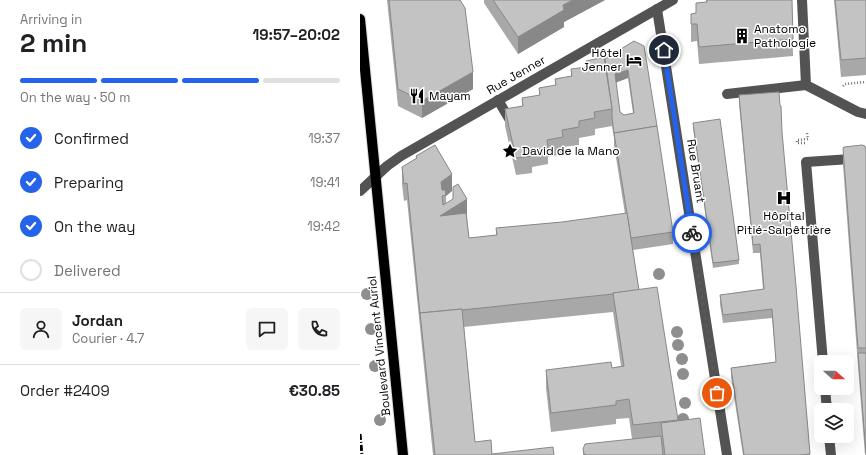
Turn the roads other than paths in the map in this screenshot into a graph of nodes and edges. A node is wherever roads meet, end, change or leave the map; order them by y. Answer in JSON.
{"nodes":[{"id":1,"x":673,"y":0,"type":"edge"},
{"id":2,"x":802,"y":0,"type":"edge"},
{"id":3,"x":657,"y":9,"type":"junction"},
{"id":4,"x":360,"y":19,"type":"edge"},
{"id":5,"x":806,"y":85,"type":"junction"},
{"id":6,"x":727,"y":94,"type":"dead end"},
{"id":7,"x":498,"y":100,"type":"junction"},
{"id":8,"x":866,"y":114,"type":"edge"},
{"id":9,"x":511,"y":122,"type":"edge"},
{"id":10,"x":866,"y":158,"type":"edge"},
{"id":11,"x":376,"y":178,"type":"junction"},
{"id":12,"x":360,"y":191,"type":"edge"},
{"id":13,"x":822,"y":355,"type":"edge"},
{"id":14,"x":830,"y":443,"type":"edge"},
{"id":15,"x":403,"y":455,"type":"edge"},
{"id":16,"x":727,"y":455,"type":"edge"},
{"id":17,"x":831,"y":455,"type":"edge"}],
"edges":[{"from":1,"to":3,"type":"street","name":"Rue Jenner"},
{"from":2,"to":5,"type":"street"},
{"from":3,"to":7,"type":"street","name":"Rue Jenner"},
{"from":3,"to":16,"type":"street","name":"Rue Bruant"},
{"from":4,"to":11,"type":"main road","name":"Boulevard Vincent Auriol"},
{"from":5,"to":6,"type":"street"},
{"from":5,"to":8,"type":"street"},
{"from":7,"to":9,"type":"street"},
{"from":7,"to":11,"type":"street","name":"Rue Jenner"},
{"from":10,"to":13,"type":"street"},
{"from":11,"to":12,"type":"street","name":"Rue Jenner"},
{"from":11,"to":15,"type":"main road","name":"Boulevard Vincent Auriol"},
{"from":14,"to":17,"type":"street"}]}
